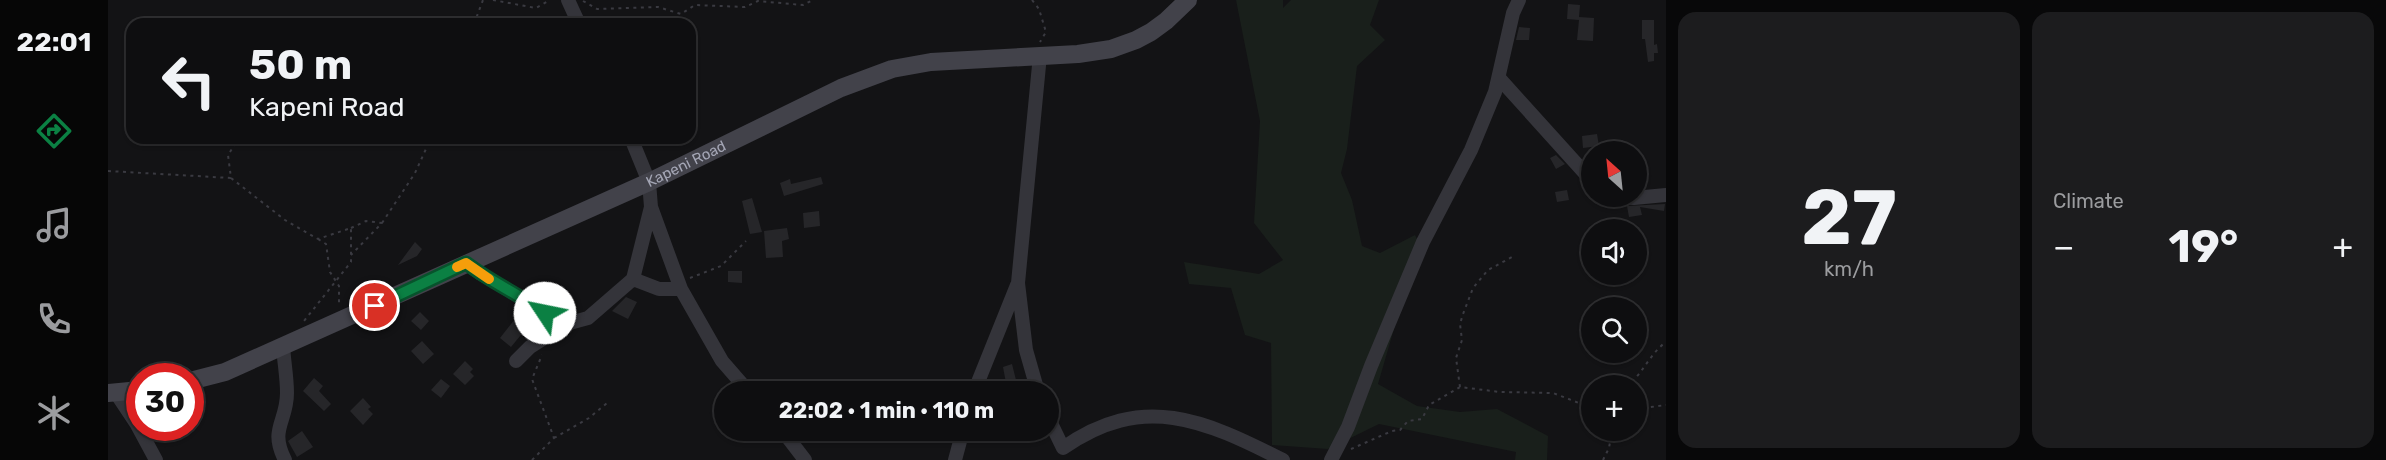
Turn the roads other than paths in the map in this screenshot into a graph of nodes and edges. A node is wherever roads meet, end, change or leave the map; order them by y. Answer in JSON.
{"nodes":[{"id":1,"x":568,"y":0,"type":"edge"},
{"id":2,"x":1188,"y":0,"type":"edge"},
{"id":3,"x":1519,"y":0,"type":"edge"},
{"id":4,"x":576,"y":18,"type":"edge"},
{"id":5,"x":1040,"y":56,"type":"junction"},
{"id":6,"x":1500,"y":78,"type":"junction"},
{"id":7,"x":633,"y":144,"type":"edge"},
{"id":8,"x":1581,"y":169,"type":"edge"},
{"id":9,"x":649,"y":182,"type":"junction"},
{"id":10,"x":1666,"y":195,"type":"edge"},
{"id":11,"x":1647,"y":197,"type":"edge"},
{"id":12,"x":651,"y":207,"type":"junction"},
{"id":13,"x":466,"y":263,"type":"junction"},
{"id":14,"x":633,"y":279,"type":"junction"},
{"id":15,"x":1018,"y":283,"type":"junction"},
{"id":16,"x":680,"y":286,"type":"junction"},
{"id":17,"x":566,"y":324,"type":"junction"},
{"id":18,"x":283,"y":346,"type":"junction"},
{"id":19,"x":516,"y":361,"type":"dead end"},
{"id":20,"x":204,"y":377,"type":"edge"},
{"id":21,"x":739,"y":381,"type":"edge"},
{"id":22,"x":978,"y":381,"type":"edge"},
{"id":23,"x":1035,"y":381,"type":"edge"},
{"id":24,"x":112,"y":393,"type":"edge"},
{"id":25,"x":790,"y":441,"type":"edge"},
{"id":26,"x":960,"y":441,"type":"edge"},
{"id":27,"x":1063,"y":454,"type":"edge"},
{"id":28,"x":156,"y":460,"type":"edge"},
{"id":29,"x":285,"y":460,"type":"edge"},
{"id":30,"x":805,"y":460,"type":"edge"},
{"id":31,"x":955,"y":460,"type":"edge"},
{"id":32,"x":1282,"y":460,"type":"edge"},
{"id":33,"x":1331,"y":460,"type":"edge"}],
"edges":[{"from":1,"to":4,"type":"street"},
{"from":2,"to":5,"type":"main road","name":"Kapeni Road"},
{"from":3,"to":6,"type":"street"},
{"from":5,"to":9,"type":"main road","name":"Kapeni Road"},
{"from":5,"to":15,"type":"street"},
{"from":6,"to":8,"type":"street"},
{"from":6,"to":33,"type":"street"},
{"from":7,"to":9,"type":"street"},
{"from":9,"to":12,"type":"street"},
{"from":9,"to":13,"type":"main road","name":"Kapeni Road"},
{"from":10,"to":11,"type":"street"},
{"from":12,"to":14,"type":"street"},
{"from":12,"to":16,"type":"street"},
{"from":13,"to":17,"type":"street"},
{"from":13,"to":18,"type":"main road","name":"Kapeni Road"},
{"from":14,"to":16,"type":"street"},
{"from":14,"to":17,"type":"street"},
{"from":15,"to":22,"type":"street"},
{"from":15,"to":23,"type":"street"},
{"from":16,"to":21,"type":"street"},
{"from":17,"to":19,"type":"street"},
{"from":18,"to":20,"type":"main road","name":"Kapeni Road"},
{"from":18,"to":29,"type":"street"},
{"from":24,"to":28,"type":"street"},
{"from":25,"to":30,"type":"street"},
{"from":26,"to":31,"type":"street"},
{"from":27,"to":32,"type":"street"}]}
